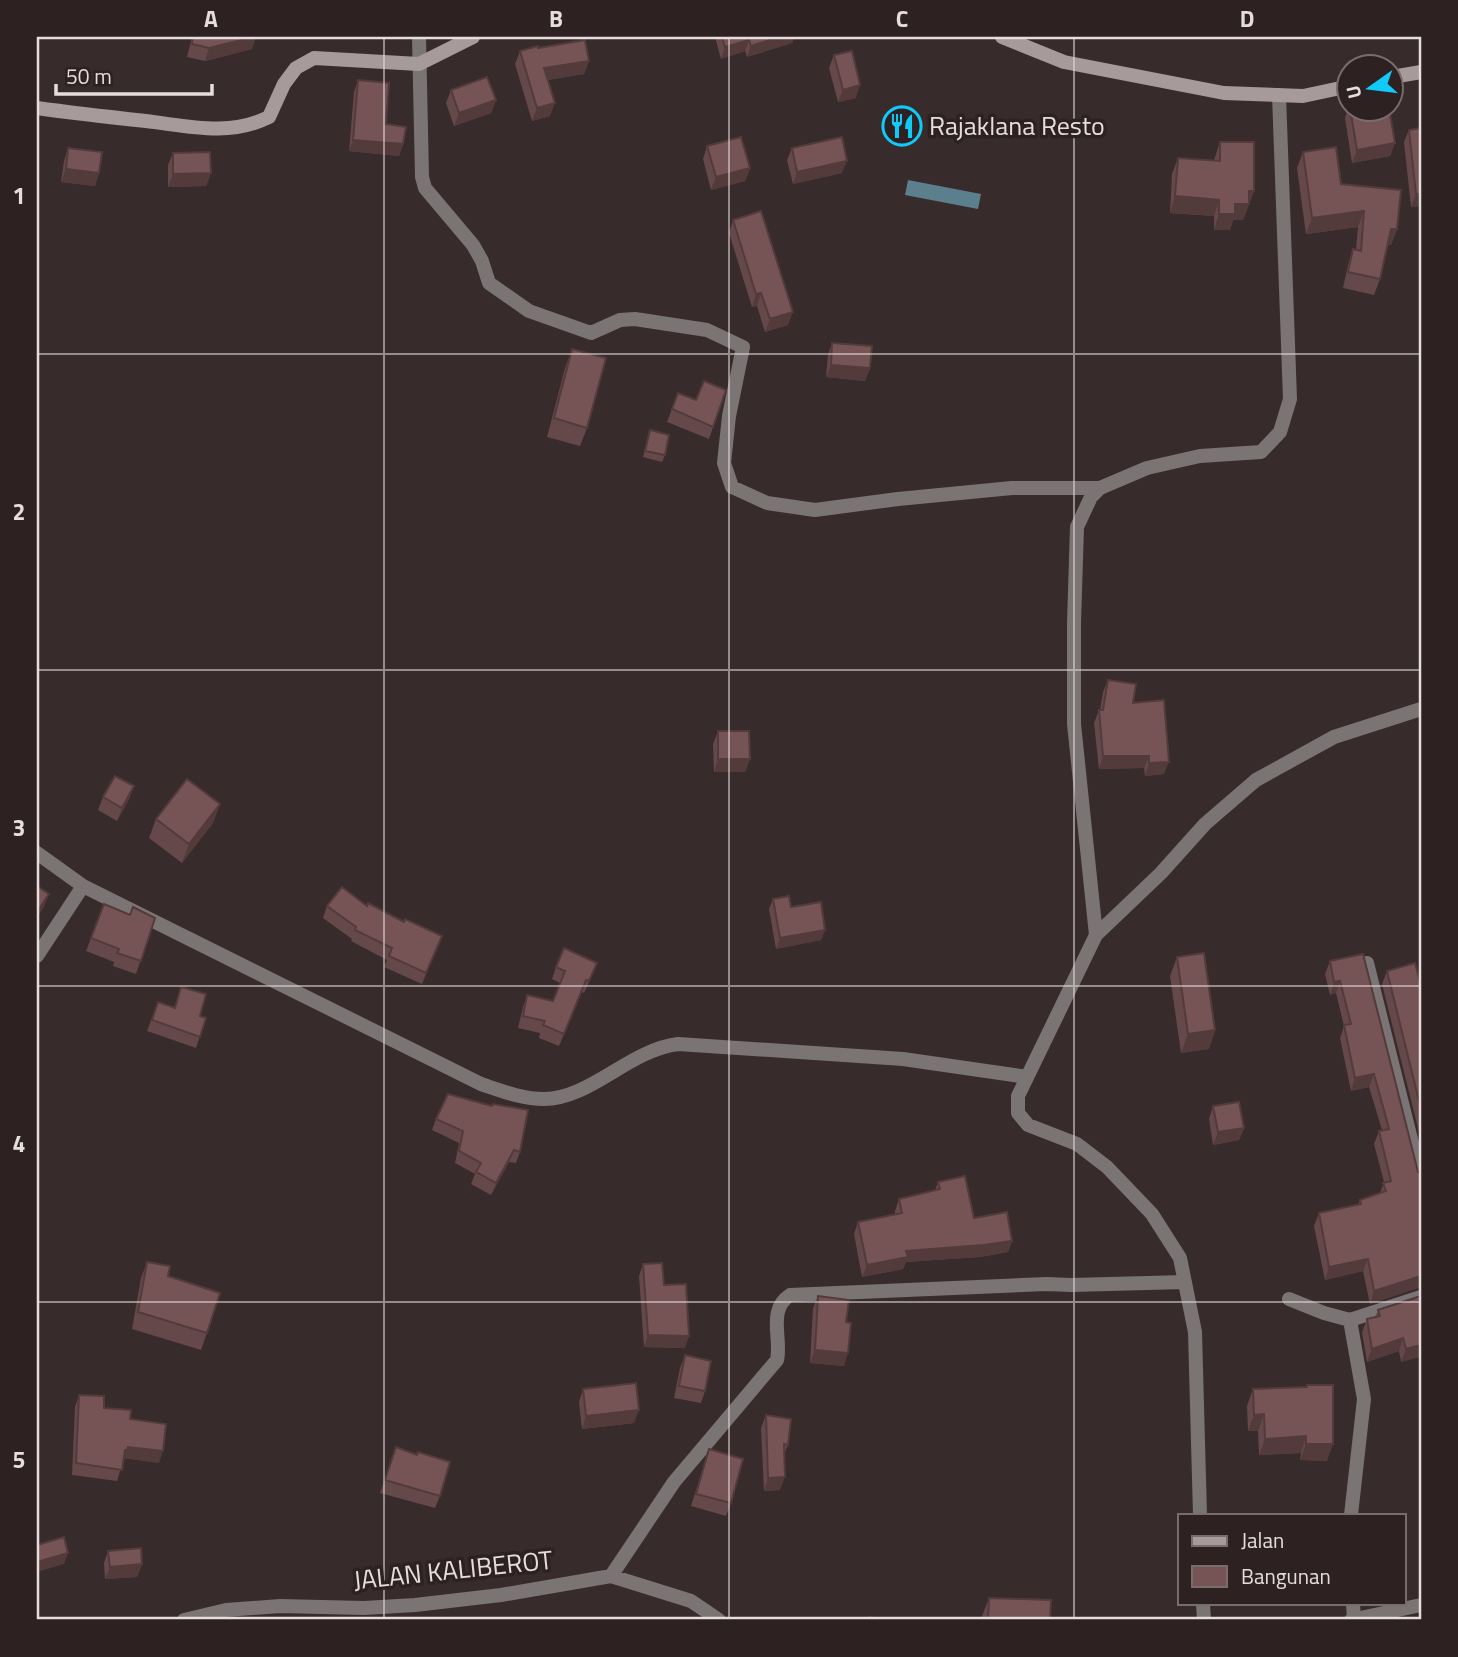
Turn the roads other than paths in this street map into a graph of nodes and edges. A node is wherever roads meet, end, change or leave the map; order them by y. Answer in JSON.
{"nodes":[{"id":1,"x":419,"y":37,"type":"edge"},
{"id":2,"x":473,"y":37,"type":"edge"},
{"id":3,"x":1002,"y":37,"type":"edge"},
{"id":4,"x":419,"y":64,"type":"junction"},
{"id":5,"x":1336,"y":89,"type":"edge"},
{"id":6,"x":1279,"y":95,"type":"junction"},
{"id":7,"x":37,"y":108,"type":"edge"},
{"id":8,"x":1100,"y":488,"type":"junction"},
{"id":9,"x":1421,"y":709,"type":"edge"},
{"id":10,"x":37,"y":853,"type":"edge"},
{"id":11,"x":83,"y":886,"type":"junction"},
{"id":12,"x":1096,"y":935,"type":"junction"},
{"id":13,"x":37,"y":956,"type":"edge"},
{"id":14,"x":1367,"y":963,"type":"edge"},
{"id":15,"x":1027,"y":1077,"type":"junction"},
{"id":16,"x":1421,"y":1179,"type":"edge"},
{"id":17,"x":1185,"y":1282,"type":"junction"},
{"id":18,"x":1421,"y":1297,"type":"edge"},
{"id":19,"x":1289,"y":1299,"type":"dead end"},
{"id":20,"x":1350,"y":1320,"type":"junction"},
{"id":21,"x":1200,"y":1514,"type":"edge"},
{"id":22,"x":1351,"y":1514,"type":"edge"},
{"id":23,"x":611,"y":1576,"type":"junction"},
{"id":24,"x":1421,"y":1605,"type":"edge"},
{"id":25,"x":184,"y":1620,"type":"edge"},
{"id":26,"x":719,"y":1620,"type":"edge"},
{"id":27,"x":1352,"y":1620,"type":"edge"}],
"edges":[{"from":1,"to":4,"type":"street"},
{"from":2,"to":4,"type":"street"},
{"from":3,"to":6,"type":"street"},
{"from":4,"to":7,"type":"street"},
{"from":4,"to":8,"type":"street"},
{"from":5,"to":6,"type":"street"},
{"from":6,"to":8,"type":"street"},
{"from":8,"to":12,"type":"street"},
{"from":9,"to":12,"type":"street"},
{"from":10,"to":11,"type":"street"},
{"from":11,"to":13,"type":"street"},
{"from":11,"to":15,"type":"street"},
{"from":12,"to":15,"type":"street"},
{"from":14,"to":16,"type":"street"},
{"from":15,"to":17,"type":"street"},
{"from":17,"to":21,"type":"street"},
{"from":17,"to":23,"type":"street"},
{"from":18,"to":20,"type":"street"},
{"from":19,"to":20,"type":"street"},
{"from":20,"to":22,"type":"street"},
{"from":23,"to":25,"type":"street","name":"JALAN KALIBEROT"},
{"from":23,"to":26,"type":"street","name":"JALAN KALIBEROT"},
{"from":24,"to":27,"type":"street"}]}
